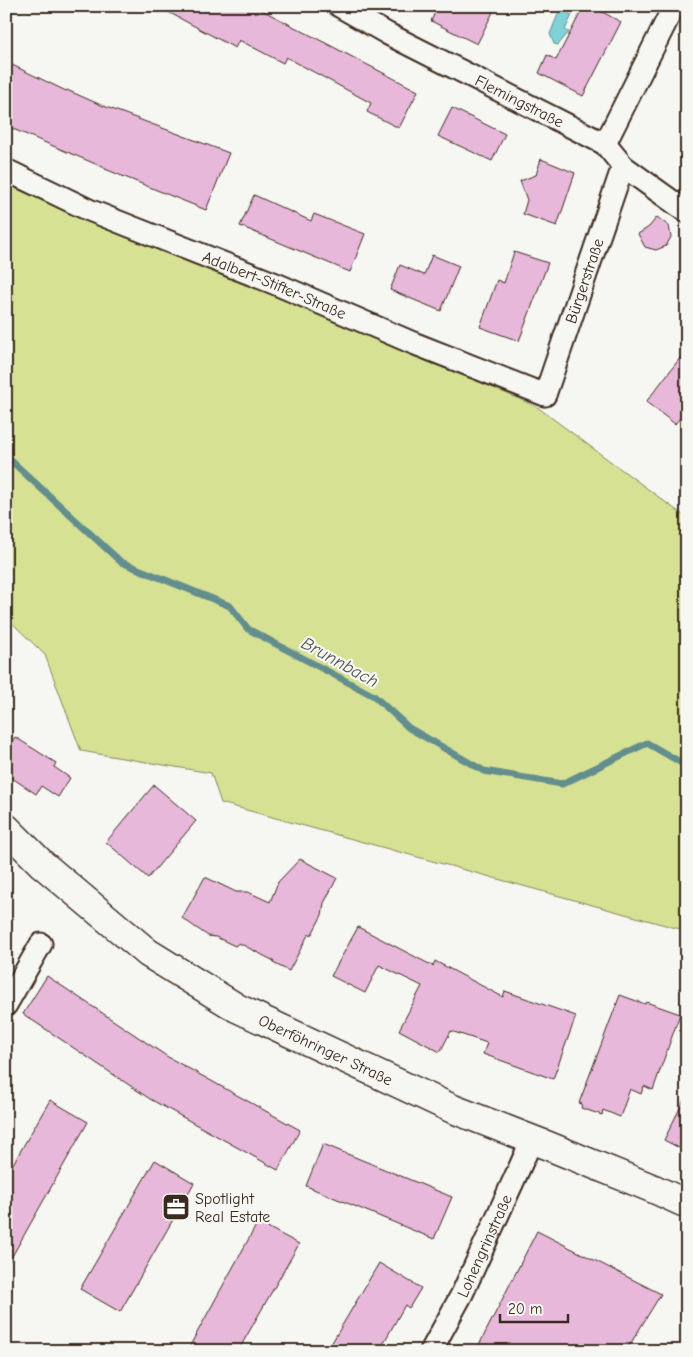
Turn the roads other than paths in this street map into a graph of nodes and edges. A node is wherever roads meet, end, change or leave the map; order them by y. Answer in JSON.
{"nodes":[{"id":1,"x":339,"y":6,"type":"edge"},
{"id":2,"x":674,"y":6,"type":"edge"},
{"id":3,"x":605,"y":144,"type":"junction"},
{"id":4,"x":623,"y":166,"type":"junction"},
{"id":5,"x":6,"y":170,"type":"edge"},
{"id":6,"x":687,"y":212,"type":"edge"},
{"id":7,"x":545,"y":395,"type":"joint"},
{"id":8,"x":6,"y":828,"type":"edge"},
{"id":9,"x":41,"y":944,"type":"dead end"},
{"id":10,"x":6,"y":1005,"type":"edge"},
{"id":11,"x":532,"y":1140,"type":"junction"},
{"id":12,"x":687,"y":1204,"type":"edge"},
{"id":13,"x":431,"y":1351,"type":"edge"}],
"edges":[{"from":1,"to":3,"type":"street","name":"Flemingstraße"},
{"from":2,"to":3,"type":"street"},
{"from":3,"to":4,"type":"street","name":"Flemingstraße"},
{"from":4,"to":6,"type":"street","name":"Flemingstraße"},
{"from":4,"to":7,"type":"street","name":"Bürgerstraße"},
{"from":5,"to":7,"type":"street","name":"Adalbert-Stifter-Straße"},
{"from":8,"to":11,"type":"main road","name":"Oberföhringer Straße"},
{"from":9,"to":10,"type":"street"},
{"from":11,"to":12,"type":"main road","name":"Oberföhringer Straße"},
{"from":11,"to":13,"type":"street","name":"Lohengrinstraße"}]}
